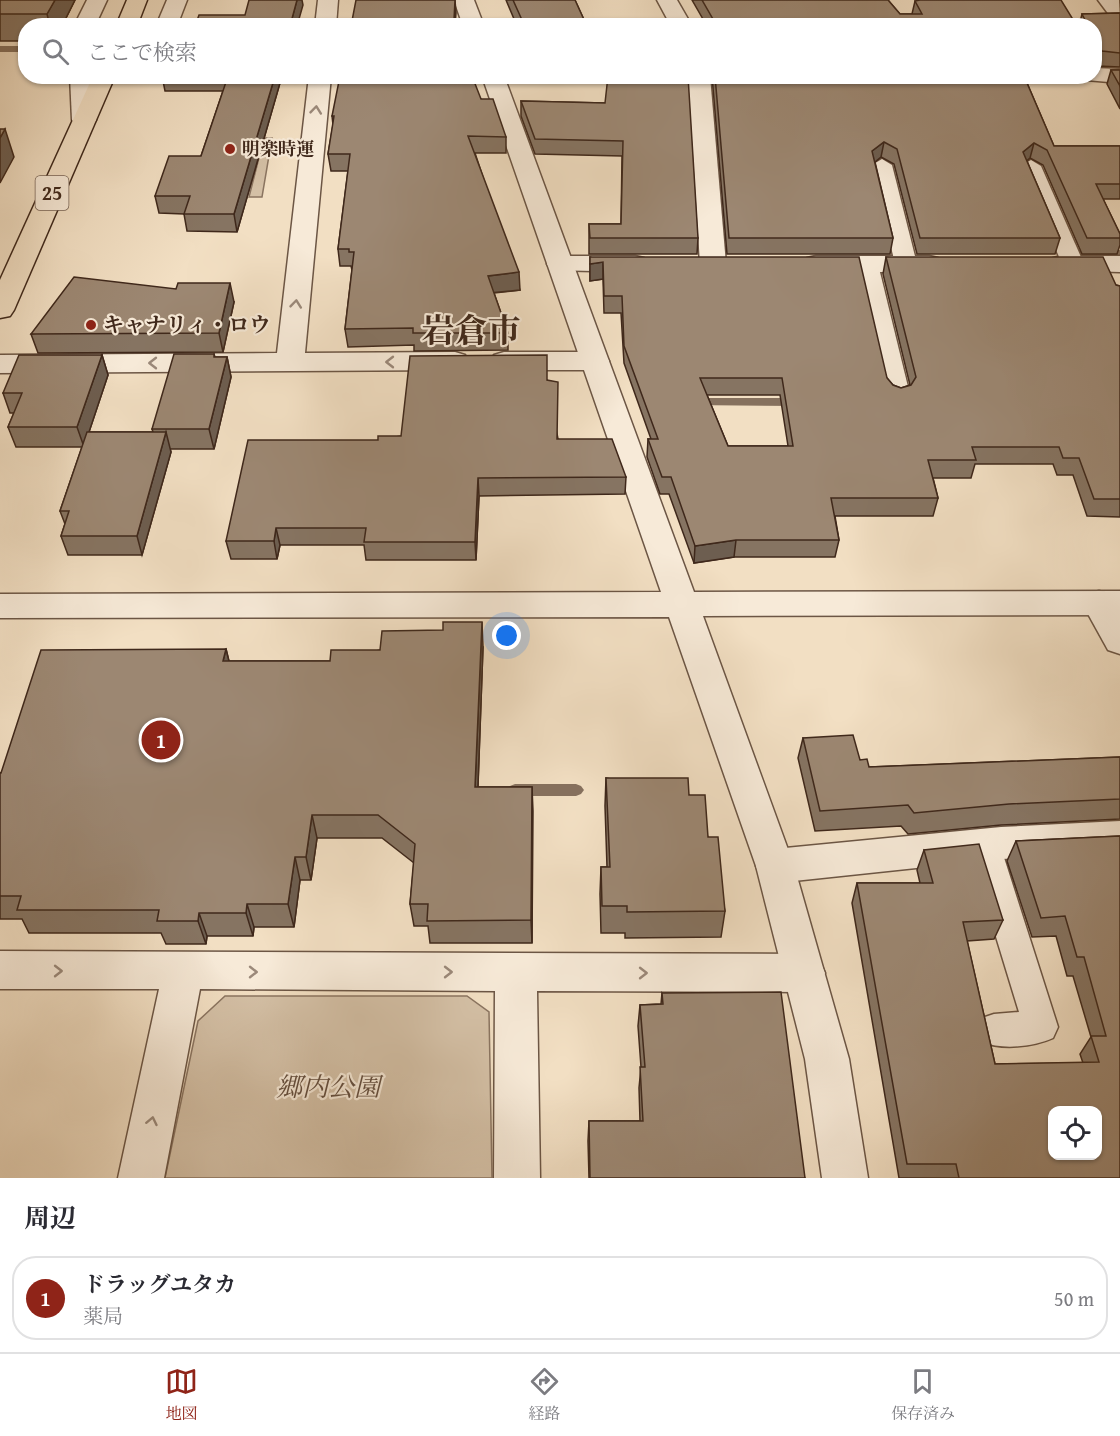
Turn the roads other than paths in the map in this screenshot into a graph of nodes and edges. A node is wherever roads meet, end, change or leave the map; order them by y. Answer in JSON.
{"nodes":[{"id":1,"x":97,"y":0,"type":"edge"},
{"id":2,"x":137,"y":0,"type":"edge"},
{"id":3,"x":177,"y":0,"type":"edge"},
{"id":4,"x":328,"y":0,"type":"edge"},
{"id":5,"x":464,"y":0,"type":"edge"},
{"id":6,"x":667,"y":0,"type":"edge"},
{"id":7,"x":1108,"y":0,"type":"edge"},
{"id":8,"x":1120,"y":16,"type":"edge"},
{"id":9,"x":88,"y":18,"type":"edge"},
{"id":10,"x":129,"y":18,"type":"edge"},
{"id":11,"x":169,"y":18,"type":"edge"},
{"id":12,"x":326,"y":18,"type":"edge"},
{"id":13,"x":471,"y":18,"type":"edge"},
{"id":14,"x":677,"y":18,"type":"edge"},
{"id":15,"x":1102,"y":75,"type":"edge"},
{"id":16,"x":1120,"y":76,"type":"edge"},
{"id":17,"x":82,"y":84,"type":"edge"},
{"id":18,"x":100,"y":84,"type":"edge"},
{"id":19,"x":319,"y":84,"type":"edge"},
{"id":20,"x":496,"y":84,"type":"edge"},
{"id":21,"x":700,"y":84,"type":"edge"},
{"id":22,"x":84,"y":120,"type":"junction"},
{"id":23,"x":882,"y":165,"type":"dead end"},
{"id":24,"x":1031,"y":166,"type":"edge"},
{"id":25,"x":560,"y":264,"type":"junction"},
{"id":26,"x":654,"y":264,"type":"edge"},
{"id":27,"x":713,"y":264,"type":"edge"},
{"id":28,"x":796,"y":264,"type":"edge"},
{"id":29,"x":867,"y":264,"type":"junction"},
{"id":30,"x":906,"y":264,"type":"junction"},
{"id":31,"x":953,"y":264,"type":"edge"},
{"id":32,"x":1037,"y":264,"type":"edge"},
{"id":33,"x":1073,"y":264,"type":"junction"},
{"id":34,"x":1114,"y":271,"type":"edge"},
{"id":35,"x":0,"y":310,"type":"edge"},
{"id":36,"x":595,"y":361,"type":"junction"},
{"id":37,"x":290,"y":362,"type":"junction"},
{"id":38,"x":0,"y":364,"type":"edge"},
{"id":39,"x":898,"y":395,"type":"edge"},
{"id":40,"x":1109,"y":603,"type":"edge"},
{"id":41,"x":683,"y":604,"type":"junction"},
{"id":42,"x":0,"y":606,"type":"edge"},
{"id":43,"x":1120,"y":641,"type":"edge"},
{"id":44,"x":1120,"y":837,"type":"edge"},
{"id":45,"x":984,"y":845,"type":"junction"},
{"id":46,"x":775,"y":866,"type":"junction"},
{"id":47,"x":0,"y":970,"type":"edge"},
{"id":48,"x":183,"y":971,"type":"junction"},
{"id":49,"x":516,"y":973,"type":"junction"},
{"id":50,"x":804,"y":973,"type":"junction"},
{"id":51,"x":994,"y":1030,"type":"dead end"},
{"id":52,"x":141,"y":1178,"type":"edge"},
{"id":53,"x":517,"y":1178,"type":"edge"},
{"id":54,"x":845,"y":1178,"type":"edge"}],
"edges":[{"from":1,"to":9,"type":"street"},
{"from":2,"to":10,"type":"main road"},
{"from":3,"to":11,"type":"street"},
{"from":4,"to":12,"type":"street"},
{"from":5,"to":13,"type":"street"},
{"from":6,"to":14,"type":"street"},
{"from":7,"to":8,"type":"street"},
{"from":15,"to":16,"type":"street"},
{"from":17,"to":22,"type":"street"},
{"from":18,"to":22,"type":"main road","number":"25"},
{"from":37,"to":19,"type":"street","one_way":true},
{"from":20,"to":25,"type":"street"},
{"from":21,"to":27,"type":"street"},
{"from":22,"to":35,"type":"main road","number":"25"},
{"from":23,"to":30,"type":"lane"},
{"from":24,"to":33,"type":"lane"},
{"from":25,"to":26,"type":"street"},
{"from":25,"to":36,"type":"street"},
{"from":28,"to":29,"type":"street"},
{"from":29,"to":30,"type":"street"},
{"from":29,"to":39,"type":"lane"},
{"from":30,"to":31,"type":"street"},
{"from":32,"to":33,"type":"street"},
{"from":33,"to":34,"type":"street"},
{"from":36,"to":37,"type":"street","one_way":true},
{"from":36,"to":41,"type":"street"},
{"from":37,"to":38,"type":"street","one_way":true},
{"from":40,"to":41,"type":"street"},
{"from":40,"to":43,"type":"street"},
{"from":41,"to":42,"type":"street"},
{"from":41,"to":46,"type":"street"},
{"from":44,"to":45,"type":"street"},
{"from":45,"to":46,"type":"street"},
{"from":45,"to":51,"type":"lane"},
{"from":46,"to":50,"type":"street"},
{"from":47,"to":48,"type":"street","one_way":true},
{"from":48,"to":49,"type":"street","one_way":true},
{"from":52,"to":48,"type":"street","one_way":true},
{"from":49,"to":50,"type":"street","one_way":true},
{"from":49,"to":53,"type":"street"},
{"from":50,"to":54,"type":"street"}]}
